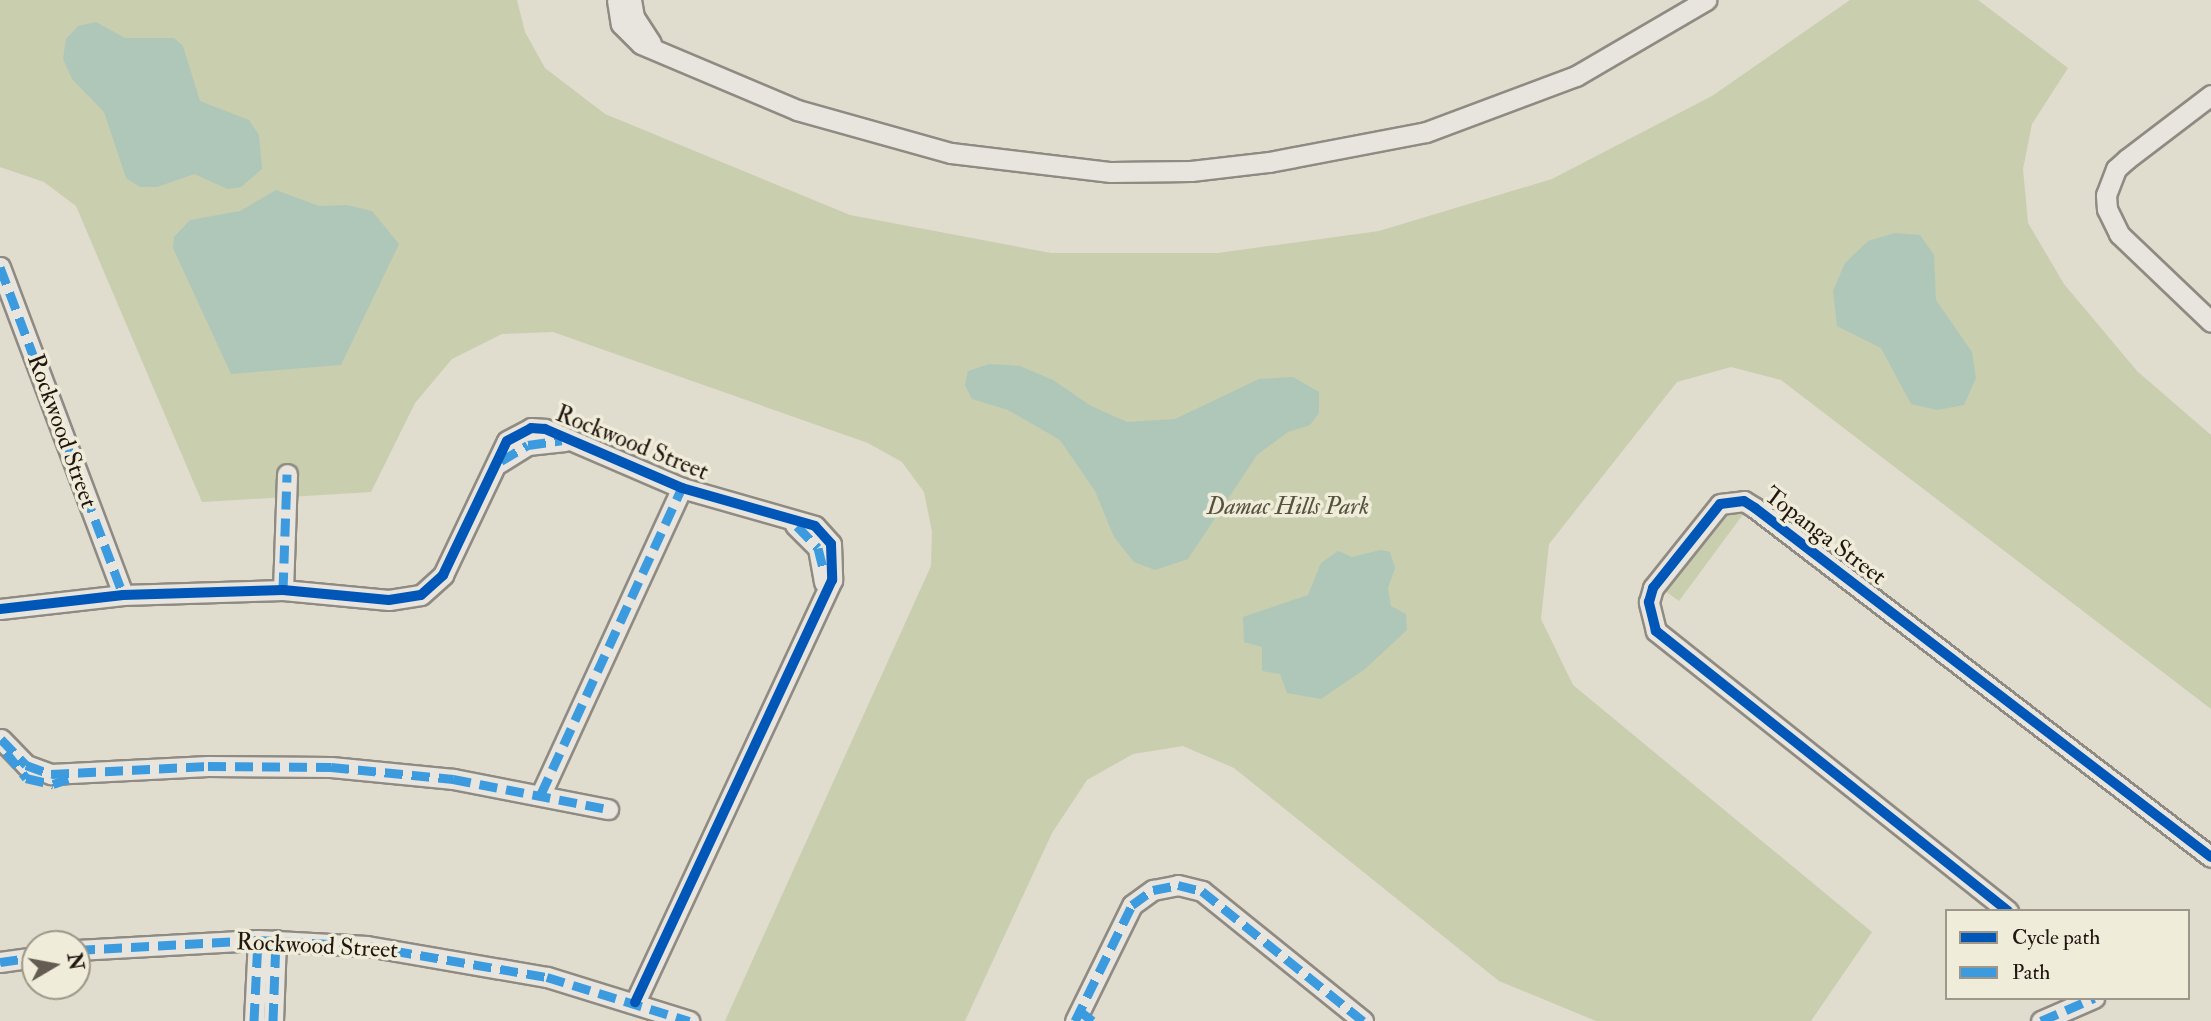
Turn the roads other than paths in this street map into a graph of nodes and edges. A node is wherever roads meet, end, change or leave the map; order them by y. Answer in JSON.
{"nodes":[{"id":1,"x":617,"y":0,"type":"edge"},
{"id":2,"x":631,"y":0,"type":"edge"},
{"id":3,"x":1706,"y":0,"type":"edge"},
{"id":4,"x":660,"y":55,"type":"junction"},
{"id":5,"x":2211,"y":95,"type":"edge"},
{"id":6,"x":0,"y":267,"type":"edge"},
{"id":7,"x":2211,"y":322,"type":"edge"},
{"id":8,"x":287,"y":474,"type":"dead end"},
{"id":9,"x":682,"y":488,"type":"junction"},
{"id":10,"x":283,"y":590,"type":"junction"},
{"id":11,"x":123,"y":595,"type":"junction"},
{"id":12,"x":0,"y":609,"type":"edge"},
{"id":13,"x":0,"y":738,"type":"edge"},
{"id":14,"x":541,"y":794,"type":"junction"},
{"id":15,"x":608,"y":809,"type":"dead end"},
{"id":16,"x":2211,"y":857,"type":"edge"},
{"id":17,"x":2005,"y":909,"type":"edge"},
{"id":18,"x":267,"y":940,"type":"junction"},
{"id":19,"x":91,"y":949,"type":"edge"},
{"id":20,"x":21,"y":959,"type":"edge"},
{"id":21,"x":0,"y":962,"type":"edge"},
{"id":22,"x":2085,"y":1000,"type":"edge"},
{"id":23,"x":635,"y":1002,"type":"junction"},
{"id":24,"x":1083,"y":1018,"type":"edge"},
{"id":25,"x":254,"y":1021,"type":"edge"},
{"id":26,"x":273,"y":1021,"type":"edge"},
{"id":27,"x":689,"y":1021,"type":"edge"},
{"id":28,"x":1363,"y":1021,"type":"edge"},
{"id":29,"x":2042,"y":1021,"type":"edge"}],
"edges":[{"from":1,"to":4,"type":"street"},
{"from":2,"to":4,"type":"street"},
{"from":3,"to":4,"type":"street"},
{"from":5,"to":7,"type":"street"},
{"from":6,"to":11,"type":"street","name":"Rockwood Street"},
{"from":8,"to":10,"type":"street"},
{"from":9,"to":10,"type":"street","name":"Rockwood Street"},
{"from":9,"to":14,"type":"street","name":"Rockwood Street"},
{"from":9,"to":23,"type":"street","name":"Rockwood Street"},
{"from":10,"to":11,"type":"street","name":"Rockwood Street"},
{"from":11,"to":12,"type":"street","name":"Rockwood Street"},
{"from":13,"to":14,"type":"street"},
{"from":14,"to":15,"type":"street"},
{"from":16,"to":17,"type":"street","name":"Topanga Street"},
{"from":18,"to":19,"type":"street","name":"Rockwood Street"},
{"from":18,"to":23,"type":"street","name":"Rockwood Street"},
{"from":18,"to":25,"type":"street"},
{"from":18,"to":26,"type":"street"},
{"from":20,"to":21,"type":"street"},
{"from":22,"to":29,"type":"street"},
{"from":23,"to":27,"type":"street","name":"Rockwood Street"},
{"from":24,"to":28,"type":"street"}]}
